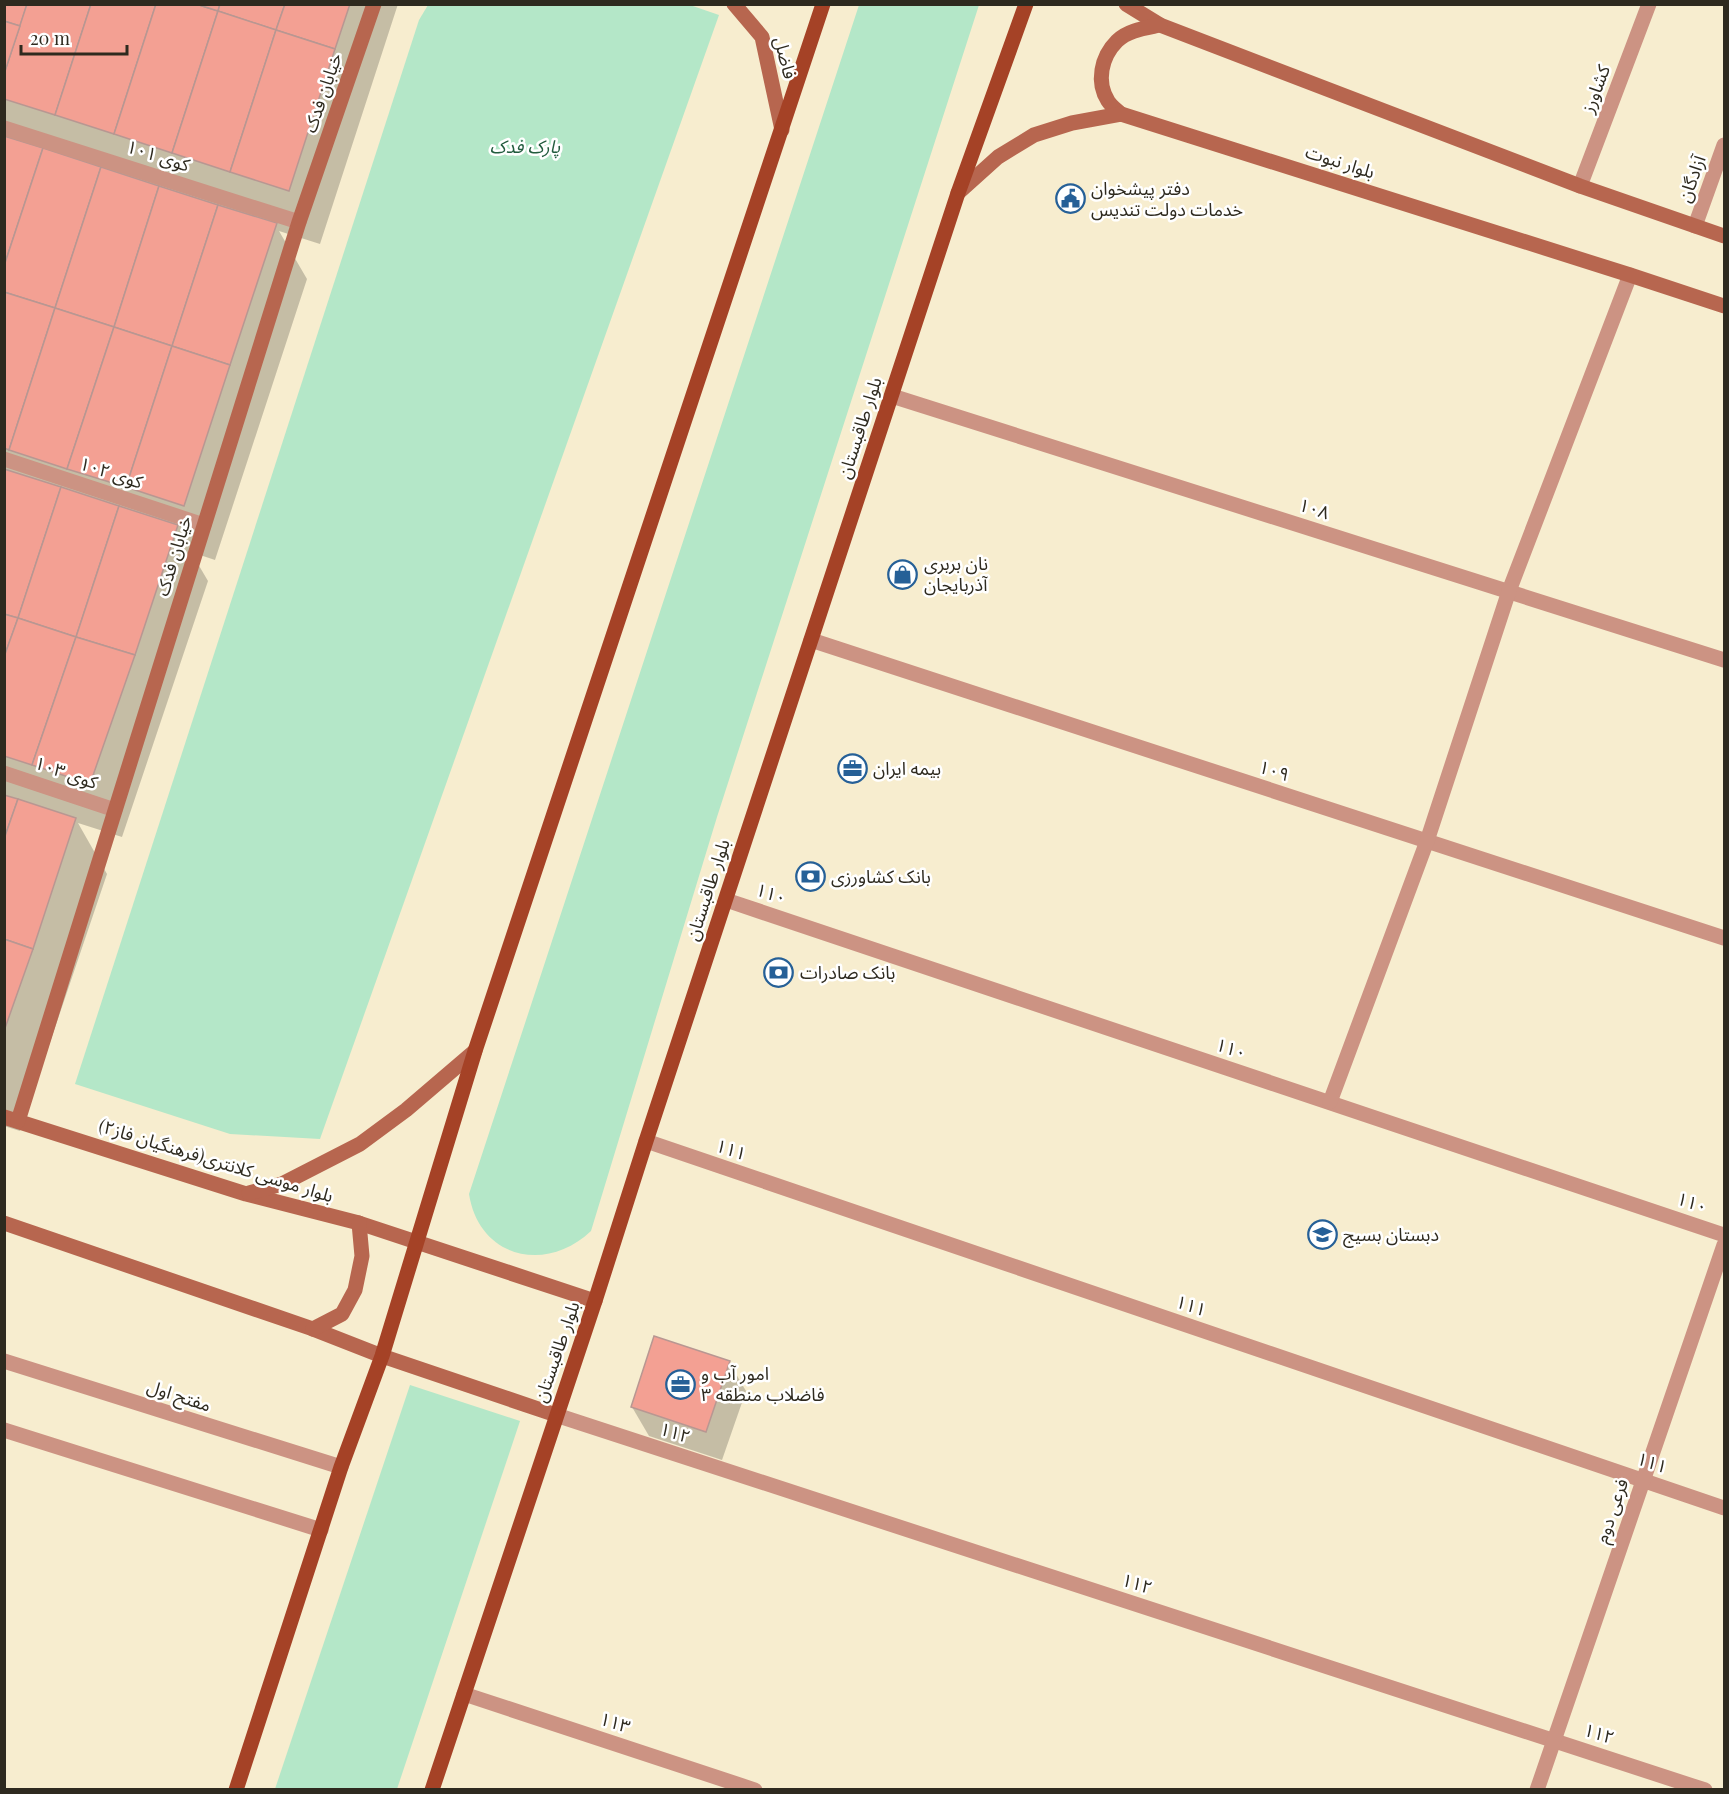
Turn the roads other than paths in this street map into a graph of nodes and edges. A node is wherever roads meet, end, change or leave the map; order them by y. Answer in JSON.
{"nodes":[{"id":1,"x":375,"y":4,"type":"edge"},
{"id":2,"x":734,"y":4,"type":"edge"},
{"id":3,"x":823,"y":4,"type":"edge"},
{"id":4,"x":1026,"y":4,"type":"edge"},
{"id":5,"x":1126,"y":4,"type":"edge"},
{"id":6,"x":1649,"y":4,"type":"edge"},
{"id":7,"x":1160,"y":25,"type":"junction"},
{"id":8,"x":1121,"y":114,"type":"junction"},
{"id":9,"x":4,"y":128,"type":"edge"},
{"id":10,"x":782,"y":129,"type":"junction"},
{"id":11,"x":1725,"y":145,"type":"edge"},
{"id":12,"x":1580,"y":186,"type":"junction"},
{"id":13,"x":958,"y":193,"type":"junction"},
{"id":14,"x":299,"y":222,"type":"junction"},
{"id":15,"x":1695,"y":226,"type":"junction"},
{"id":16,"x":1725,"y":236,"type":"edge"},
{"id":17,"x":1630,"y":274,"type":"junction"},
{"id":18,"x":1725,"y":306,"type":"edge"},
{"id":19,"x":892,"y":396,"type":"junction"},
{"id":20,"x":4,"y":459,"type":"edge"},
{"id":21,"x":204,"y":525,"type":"junction"},
{"id":22,"x":1509,"y":591,"type":"junction"},
{"id":23,"x":811,"y":640,"type":"junction"},
{"id":24,"x":1725,"y":660,"type":"edge"},
{"id":25,"x":4,"y":773,"type":"edge"},
{"id":26,"x":115,"y":810,"type":"junction"},
{"id":27,"x":1427,"y":841,"type":"junction"},
{"id":28,"x":726,"y":900,"type":"junction"},
{"id":29,"x":1725,"y":938,"type":"edge"},
{"id":30,"x":476,"y":1051,"type":"junction"},
{"id":31,"x":1330,"y":1102,"type":"junction"},
{"id":32,"x":11,"y":1119,"type":"edge"},
{"id":33,"x":646,"y":1141,"type":"junction"},
{"id":34,"x":246,"y":1194,"type":"junction"},
{"id":35,"x":4,"y":1223,"type":"edge"},
{"id":36,"x":359,"y":1223,"type":"junction"},
{"id":37,"x":1725,"y":1235,"type":"edge"},
{"id":38,"x":417,"y":1242,"type":"junction"},
{"id":39,"x":1725,"y":1245,"type":"edge"},
{"id":40,"x":595,"y":1301,"type":"junction"},
{"id":41,"x":313,"y":1329,"type":"junction"},
{"id":42,"x":382,"y":1356,"type":"junction"},
{"id":43,"x":4,"y":1361,"type":"edge"},
{"id":44,"x":556,"y":1415,"type":"junction"},
{"id":45,"x":4,"y":1430,"type":"edge"},
{"id":46,"x":342,"y":1467,"type":"junction"},
{"id":47,"x":1643,"y":1480,"type":"junction"},
{"id":48,"x":1725,"y":1508,"type":"edge"},
{"id":49,"x":321,"y":1530,"type":"junction"},
{"id":50,"x":464,"y":1694,"type":"junction"},
{"id":51,"x":1554,"y":1740,"type":"junction"},
{"id":52,"x":236,"y":1790,"type":"edge"},
{"id":53,"x":432,"y":1790,"type":"edge"},
{"id":54,"x":755,"y":1790,"type":"edge"},
{"id":55,"x":1537,"y":1790,"type":"edge"},
{"id":56,"x":1705,"y":1790,"type":"edge"}],
"edges":[{"from":1,"to":14,"type":"main road","name":"خیابان فدک"},
{"from":2,"to":10,"type":"main road","name":"فاضل"},
{"from":3,"to":10,"type":"main road"},
{"from":4,"to":13,"type":"main road","name":"بلوار طاقبستان"},
{"from":5,"to":7,"type":"main road"},
{"from":6,"to":12,"type":"street","name":"کشاورز"},
{"from":7,"to":8,"type":"main road"},
{"from":7,"to":12,"type":"main road"},
{"from":8,"to":13,"type":"main road","name":"بلوار نبوت"},
{"from":8,"to":17,"type":"main road","name":"بلوار نبوت"},
{"from":9,"to":14,"type":"street","name":"کوی ۱۰۱"},
{"from":10,"to":30,"type":"main road"},
{"from":11,"to":15,"type":"street","name":"آزادگان"},
{"from":12,"to":15,"type":"main road"},
{"from":13,"to":19,"type":"main road","name":"بلوار طاقبستان"},
{"from":14,"to":21,"type":"main road","name":"خیابان فدک"},
{"from":15,"to":16,"type":"main road"},
{"from":17,"to":18,"type":"main road","name":"بلوار نبوت"},
{"from":17,"to":22,"type":"street"},
{"from":19,"to":22,"type":"street","name":"۱۰۸"},
{"from":19,"to":23,"type":"main road","name":"بلوار طاقبستان"},
{"from":20,"to":21,"type":"street","name":"کوی ۱۰۲"},
{"from":21,"to":26,"type":"main road","name":"خیابان فدک"},
{"from":22,"to":24,"type":"street","name":"۱۰۸"},
{"from":22,"to":27,"type":"street"},
{"from":23,"to":27,"type":"street","name":"۱۰۹"},
{"from":23,"to":28,"type":"main road","name":"بلوار طاقبستان"},
{"from":25,"to":26,"type":"street","name":"کوی ۱۰۳"},
{"from":26,"to":32,"type":"main road","name":"خیابان فدک"},
{"from":27,"to":29,"type":"street","name":"۱۰۹"},
{"from":27,"to":31,"type":"street"},
{"from":28,"to":31,"type":"street","name":"۱۱۰"},
{"from":28,"to":33,"type":"main road","name":"بلوار طاقبستان"},
{"from":30,"to":34,"type":"main road"},
{"from":30,"to":38,"type":"main road"},
{"from":31,"to":37,"type":"street","name":"۱۱۰"},
{"from":32,"to":34,"type":"main road","name":"بلوار موسی کلانتری(فرهنگیان فاز۲)"},
{"from":33,"to":40,"type":"main road","name":"بلوار طاقبستان"},
{"from":33,"to":47,"type":"street","name":"۱۱۱"},
{"from":34,"to":36,"type":"main road","name":"بلوار موسی کلانتری(فرهنگیان فاز۲)"},
{"from":35,"to":41,"type":"main road"},
{"from":36,"to":38,"type":"main road","name":"بلوار موسی کلانتری(فرهنگیان فاز۲)"},
{"from":36,"to":41,"type":"main road"},
{"from":38,"to":40,"type":"main road","name":"بلوار موسی کلانتری(فرهنگیان فاز۲)"},
{"from":38,"to":42,"type":"main road"},
{"from":39,"to":47,"type":"street","name":"فرعی دوم"},
{"from":40,"to":44,"type":"main road","name":"بلوار طاقبستان"},
{"from":41,"to":42,"type":"main road"},
{"from":42,"to":44,"type":"main road"},
{"from":42,"to":46,"type":"main road"},
{"from":43,"to":46,"type":"street","name":"مفتح اول"},
{"from":44,"to":50,"type":"main road","name":"بلوار طاقبستان"},
{"from":44,"to":51,"type":"street","name":"۱۱۲"},
{"from":45,"to":49,"type":"street"},
{"from":46,"to":49,"type":"main road"},
{"from":47,"to":48,"type":"street","name":"۱۱۱"},
{"from":47,"to":51,"type":"street","name":"فرعی دوم"},
{"from":49,"to":52,"type":"main road"},
{"from":50,"to":53,"type":"main road","name":"بلوار طاقبستان"},
{"from":50,"to":54,"type":"street","name":"۱۱۳"},
{"from":51,"to":55,"type":"street","name":"فرعی دوم"},
{"from":51,"to":56,"type":"street","name":"۱۱۲"}]}
